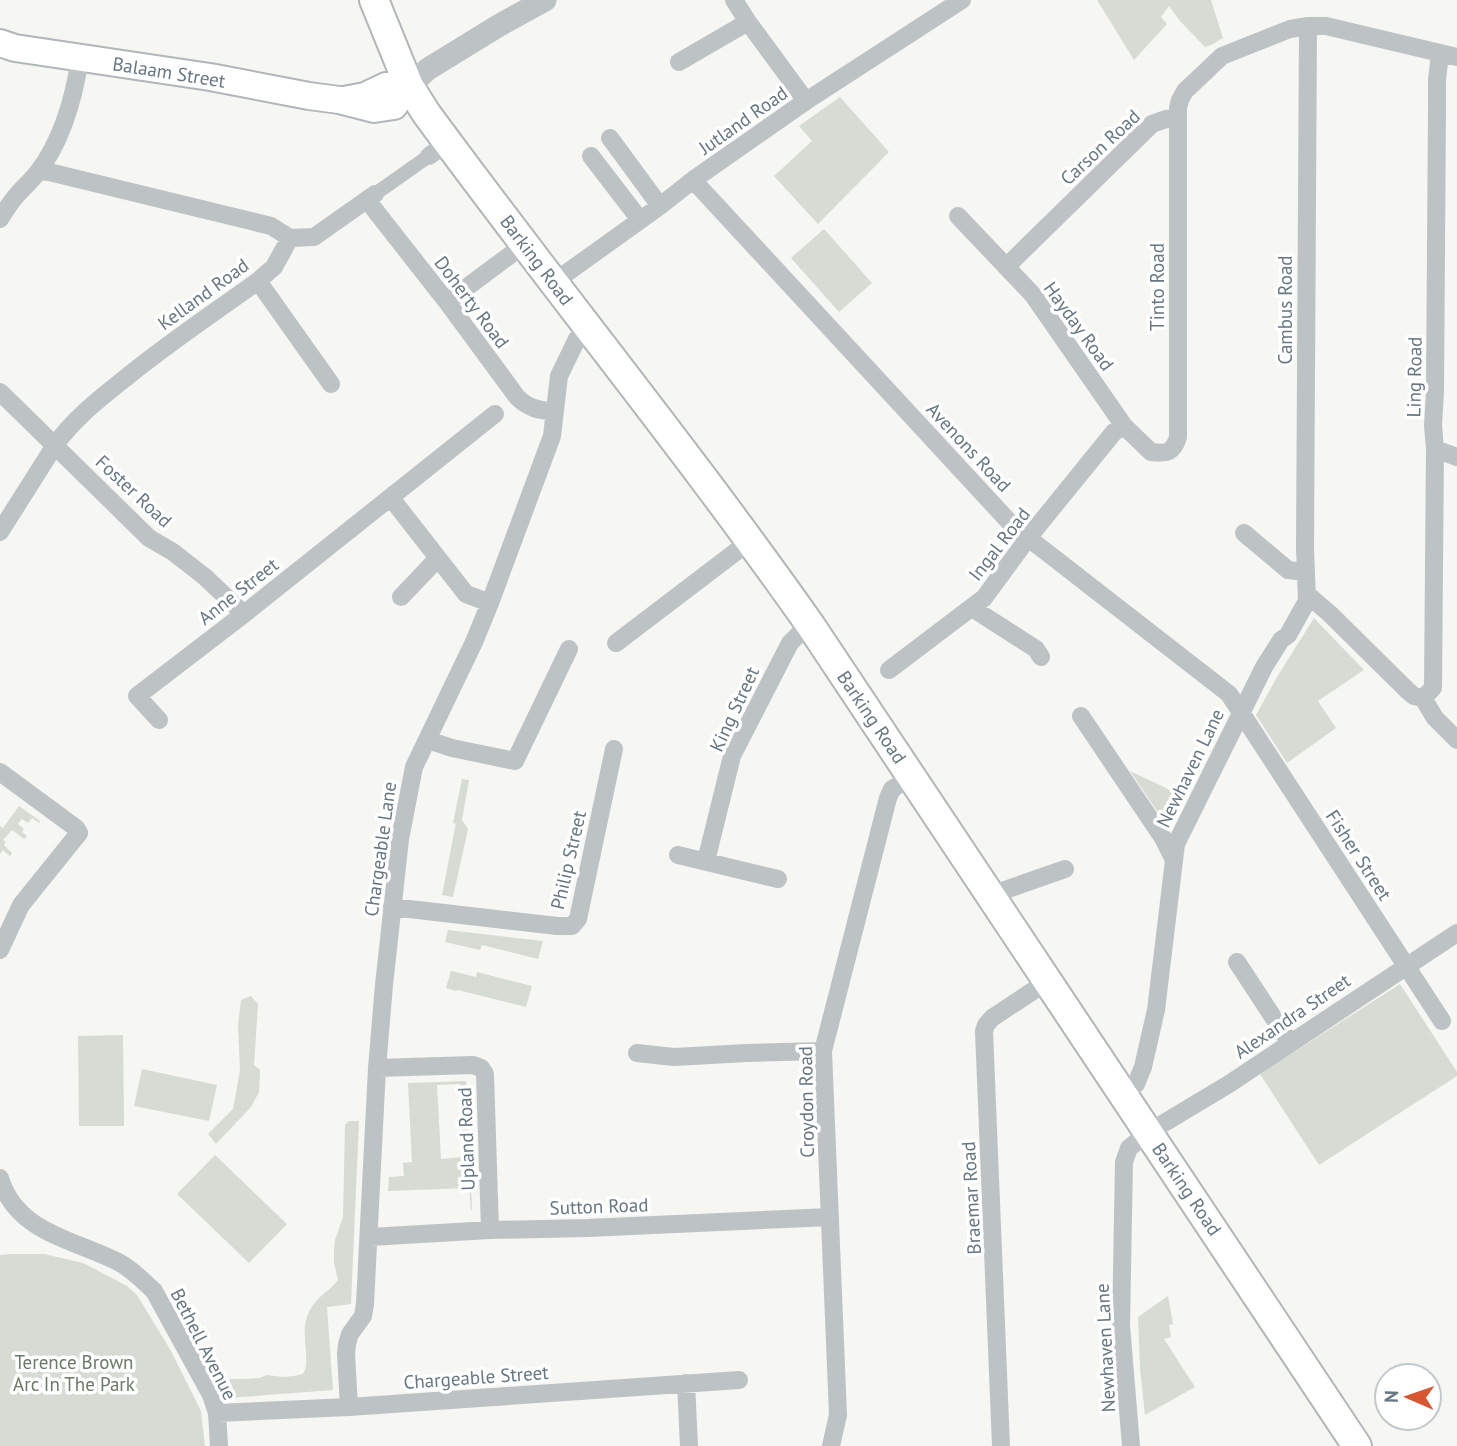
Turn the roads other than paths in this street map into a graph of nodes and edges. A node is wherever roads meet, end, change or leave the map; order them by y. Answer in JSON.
{"nodes":[{"id":1,"x":374,"y":0,"type":"edge"},
{"id":2,"x":734,"y":0,"type":"edge"},
{"id":3,"x":962,"y":0,"type":"edge"},
{"id":4,"x":531,"y":3,"type":"edge"},
{"id":5,"x":748,"y":22,"type":"junction"},
{"id":6,"x":1308,"y":26,"type":"junction"},
{"id":7,"x":0,"y":43,"type":"edge"},
{"id":8,"x":1449,"y":55,"type":"edge"},
{"id":9,"x":80,"y":58,"type":"junction"},
{"id":10,"x":678,"y":62,"type":"dead end"},
{"id":11,"x":409,"y":86,"type":"junction"},
{"id":12,"x":806,"y":101,"type":"junction"},
{"id":13,"x":1178,"y":117,"type":"junction"},
{"id":14,"x":610,"y":138,"type":"dead end"},
{"id":15,"x":439,"y":149,"type":"junction"},
{"id":16,"x":591,"y":156,"type":"dead end"},
{"id":17,"x":39,"y":171,"type":"junction"},
{"id":18,"x":693,"y":180,"type":"junction"},
{"id":19,"x":7,"y":193,"type":"edge"},
{"id":20,"x":371,"y":197,"type":"junction"},
{"id":21,"x":660,"y":206,"type":"junction"},
{"id":22,"x":958,"y":216,"type":"dead end"},
{"id":23,"x":0,"y":219,"type":"edge"},
{"id":24,"x":640,"y":220,"type":"junction"},
{"id":25,"x":290,"y":238,"type":"junction"},
{"id":26,"x":525,"y":244,"type":"junction"},
{"id":27,"x":1006,"y":267,"type":"junction"},
{"id":28,"x":258,"y":281,"type":"junction"},
{"id":29,"x":554,"y":282,"type":"junction"},
{"id":30,"x":447,"y":302,"type":"junction"},
{"id":31,"x":589,"y":329,"type":"junction"},
{"id":32,"x":331,"y":384,"type":"dead end"},
{"id":33,"x":0,"y":392,"type":"edge"},
{"id":34,"x":555,"y":411,"type":"junction"},
{"id":35,"x":495,"y":414,"type":"dead end"},
{"id":36,"x":1124,"y":426,"type":"junction"},
{"id":37,"x":55,"y":446,"type":"junction"},
{"id":38,"x":1435,"y":449,"type":"junction"},
{"id":39,"x":1167,"y":452,"type":"joint"},
{"id":40,"x":1457,"y":457,"type":"edge"},
{"id":41,"x":391,"y":498,"type":"junction"},
{"id":42,"x":0,"y":532,"type":"edge"},
{"id":43,"x":1244,"y":533,"type":"dead end"},
{"id":44,"x":1028,"y":538,"type":"junction"},
{"id":45,"x":750,"y":541,"type":"junction"},
{"id":46,"x":438,"y":558,"type":"junction"},
{"id":47,"x":1305,"y":572,"type":"junction"},
{"id":48,"x":1308,"y":595,"type":"junction"},
{"id":49,"x":401,"y":597,"type":"dead end"},
{"id":50,"x":490,"y":603,"type":"junction"},
{"id":51,"x":972,"y":608,"type":"junction"},
{"id":52,"x":244,"y":614,"type":"junction"},
{"id":53,"x":811,"y":626,"type":"junction"},
{"id":54,"x":616,"y":643,"type":"dead end"},
{"id":55,"x":569,"y":649,"type":"dead end"},
{"id":56,"x":1041,"y":657,"type":"dead end"},
{"id":57,"x":888,"y":670,"type":"dead end"},
{"id":58,"x":1423,"y":698,"type":"junction"},
{"id":59,"x":1241,"y":713,"type":"junction"},
{"id":60,"x":1081,"y":716,"type":"dead end"},
{"id":61,"x":159,"y":720,"type":"dead end"},
{"id":62,"x":428,"y":740,"type":"junction"},
{"id":63,"x":1457,"y":740,"type":"edge"},
{"id":64,"x":614,"y":749,"type":"dead end"},
{"id":65,"x":0,"y":772,"type":"edge"},
{"id":66,"x":911,"y":777,"type":"junction"},
{"id":67,"x":678,"y":855,"type":"dead end"},
{"id":68,"x":1173,"y":858,"type":"junction"},
{"id":69,"x":706,"y":862,"type":"junction"},
{"id":70,"x":1065,"y":869,"type":"dead end"},
{"id":71,"x":778,"y":878,"type":"dead end"},
{"id":72,"x":992,"y":899,"type":"junction"},
{"id":73,"x":392,"y":907,"type":"junction"},
{"id":74,"x":1457,"y":933,"type":"edge"},
{"id":75,"x":0,"y":950,"type":"edge"},
{"id":76,"x":1237,"y":962,"type":"dead end"},
{"id":77,"x":1406,"y":966,"type":"junction"},
{"id":78,"x":1048,"y":981,"type":"junction"},
{"id":79,"x":1442,"y":1021,"type":"dead end"},
{"id":80,"x":1290,"y":1043,"type":"junction"},
{"id":81,"x":823,"y":1051,"type":"junction"},
{"id":82,"x":637,"y":1053,"type":"dead end"},
{"id":83,"x":377,"y":1068,"type":"junction"},
{"id":84,"x":1123,"y":1094,"type":"junction"},
{"id":85,"x":1149,"y":1132,"type":"junction"},
{"id":86,"x":0,"y":1178,"type":"edge"},
{"id":87,"x":830,"y":1217,"type":"junction"},
{"id":88,"x":490,"y":1230,"type":"junction"},
{"id":89,"x":370,"y":1237,"type":"junction"},
{"id":90,"x":738,"y":1380,"type":"dead end"},
{"id":91,"x":686,"y":1383,"type":"junction"},
{"id":92,"x":349,"y":1407,"type":"junction"},
{"id":93,"x":217,"y":1413,"type":"junction"},
{"id":94,"x":219,"y":1446,"type":"edge"},
{"id":95,"x":689,"y":1446,"type":"edge"},
{"id":96,"x":831,"y":1446,"type":"edge"},
{"id":97,"x":1001,"y":1446,"type":"edge"},
{"id":98,"x":1131,"y":1446,"type":"edge"},
{"id":99,"x":1357,"y":1446,"type":"edge"}],
"edges":[{"from":1,"to":11,"type":"main road","name":"Barking Road"},
{"from":2,"to":5,"type":"street"},
{"from":3,"to":12,"type":"street","name":"Jutland Road"},
{"from":4,"to":11,"type":"street"},
{"from":5,"to":10,"type":"street"},
{"from":5,"to":12,"type":"street"},
{"from":6,"to":8,"type":"street"},
{"from":6,"to":13,"type":"street"},
{"from":6,"to":47,"type":"street","name":"Cambus Road"},
{"from":7,"to":9,"type":"main road","name":"Balaam Street"},
{"from":8,"to":38,"type":"street","name":"Ling Road"},
{"from":9,"to":11,"type":"main road","name":"Balaam Street"},
{"from":9,"to":17,"type":"street"},
{"from":11,"to":15,"type":"main road","name":"Barking Road"},
{"from":12,"to":18,"type":"street","name":"Jutland Road"},
{"from":13,"to":27,"type":"street","name":"Carson Road"},
{"from":13,"to":39,"type":"street","name":"Tinto Road"},
{"from":14,"to":21,"type":"street"},
{"from":15,"to":20,"type":"street"},
{"from":15,"to":26,"type":"main road","name":"Barking Road"},
{"from":16,"to":24,"type":"street"},
{"from":17,"to":19,"type":"street"},
{"from":17,"to":25,"type":"street"},
{"from":18,"to":21,"type":"street","name":"Jutland Road"},
{"from":18,"to":44,"type":"street","name":"Avenons Road"},
{"from":19,"to":23,"type":"street"},
{"from":20,"to":25,"type":"street"},
{"from":20,"to":30,"type":"street","name":"Doherty Road"},
{"from":21,"to":24,"type":"street","name":"Jutland Road"},
{"from":22,"to":27,"type":"street","name":"Hayday Road"},
{"from":24,"to":29,"type":"street","name":"Jutland Road"},
{"from":25,"to":28,"type":"street","name":"Kelland Road"},
{"from":26,"to":29,"type":"main road","name":"Barking Road"},
{"from":26,"to":30,"type":"street"},
{"from":27,"to":36,"type":"street","name":"Hayday Road"},
{"from":28,"to":32,"type":"street"},
{"from":28,"to":37,"type":"street","name":"Kelland Road"},
{"from":29,"to":31,"type":"main road","name":"Barking Road"},
{"from":30,"to":34,"type":"street","name":"Doherty Road"},
{"from":31,"to":34,"type":"street","name":"Chargeable Lane"},
{"from":31,"to":45,"type":"main road","name":"Barking Road"},
{"from":33,"to":37,"type":"street","name":"Foster Road"},
{"from":34,"to":50,"type":"street","name":"Chargeable Lane"},
{"from":35,"to":41,"type":"street"},
{"from":36,"to":39,"type":"street","name":"Hayday Road"},
{"from":36,"to":44,"type":"street","name":"Ingal Road"},
{"from":37,"to":42,"type":"street","name":"Kelland Road"},
{"from":37,"to":52,"type":"street","name":"Foster Road"},
{"from":38,"to":40,"type":"street"},
{"from":38,"to":58,"type":"street","name":"Ling Road"},
{"from":41,"to":46,"type":"street"},
{"from":41,"to":52,"type":"street","name":"Anne Street"},
{"from":43,"to":47,"type":"street"},
{"from":44,"to":51,"type":"street","name":"Ingal Road"},
{"from":44,"to":59,"type":"street","name":"Avenons Road"},
{"from":45,"to":53,"type":"main road","name":"Barking Road"},
{"from":45,"to":54,"type":"street"},
{"from":46,"to":49,"type":"street"},
{"from":46,"to":50,"type":"street"},
{"from":47,"to":48,"type":"street","name":"Cambus Road"},
{"from":48,"to":58,"type":"street"},
{"from":48,"to":59,"type":"street","name":"Newhaven Lane"},
{"from":50,"to":62,"type":"street","name":"Chargeable Lane"},
{"from":51,"to":56,"type":"street"},
{"from":51,"to":57,"type":"street","name":"Ingal Road"},
{"from":52,"to":61,"type":"street","name":"Anne Street"},
{"from":53,"to":66,"type":"main road","name":"Barking Road"},
{"from":53,"to":69,"type":"street","name":"King Street"},
{"from":55,"to":62,"type":"street"},
{"from":58,"to":63,"type":"street"},
{"from":59,"to":68,"type":"street","name":"Newhaven Lane"},
{"from":59,"to":77,"type":"street","name":"Fisher Street"},
{"from":60,"to":68,"type":"street"},
{"from":62,"to":73,"type":"street","name":"Chargeable Lane"},
{"from":64,"to":73,"type":"street","name":"Philip Street"},
{"from":65,"to":75,"type":"street"},
{"from":66,"to":72,"type":"main road","name":"Barking Road"},
{"from":66,"to":81,"type":"street","name":"Croydon Road"},
{"from":67,"to":69,"type":"street"},
{"from":68,"to":84,"type":"street","name":"Newhaven Lane"},
{"from":69,"to":71,"type":"street"},
{"from":70,"to":72,"type":"street"},
{"from":72,"to":78,"type":"main road","name":"Barking Road"},
{"from":73,"to":83,"type":"street","name":"Chargeable Lane"},
{"from":74,"to":77,"type":"street","name":"Alexandra Street"},
{"from":76,"to":80,"type":"street"},
{"from":77,"to":79,"type":"street","name":"Fisher Street"},
{"from":77,"to":80,"type":"street","name":"Alexandra Street"},
{"from":78,"to":84,"type":"main road","name":"Barking Road"},
{"from":78,"to":97,"type":"street","name":"Braemar Road"},
{"from":80,"to":85,"type":"street","name":"Alexandra Street"},
{"from":81,"to":82,"type":"street"},
{"from":81,"to":87,"type":"street","name":"Croydon Road"},
{"from":83,"to":88,"type":"street","name":"Upland Road"},
{"from":83,"to":89,"type":"street","name":"Chargeable Lane"},
{"from":84,"to":85,"type":"main road","name":"Barking Road"},
{"from":85,"to":98,"type":"street","name":"Newhaven Lane"},
{"from":85,"to":99,"type":"main road","name":"Barking Road"},
{"from":86,"to":93,"type":"street","name":"Bethell Avenue"},
{"from":87,"to":88,"type":"street","name":"Sutton Road"},
{"from":87,"to":96,"type":"street","name":"Croydon Road"},
{"from":88,"to":89,"type":"street","name":"Sutton Road"},
{"from":89,"to":92,"type":"street","name":"Chargeable Lane"},
{"from":90,"to":91,"type":"street","name":"Chargeable Street"},
{"from":91,"to":92,"type":"street","name":"Chargeable Street"},
{"from":91,"to":95,"type":"street"},
{"from":92,"to":93,"type":"street","name":"Chargeable Street"},
{"from":93,"to":94,"type":"street","name":"Bethell Avenue"}]}
